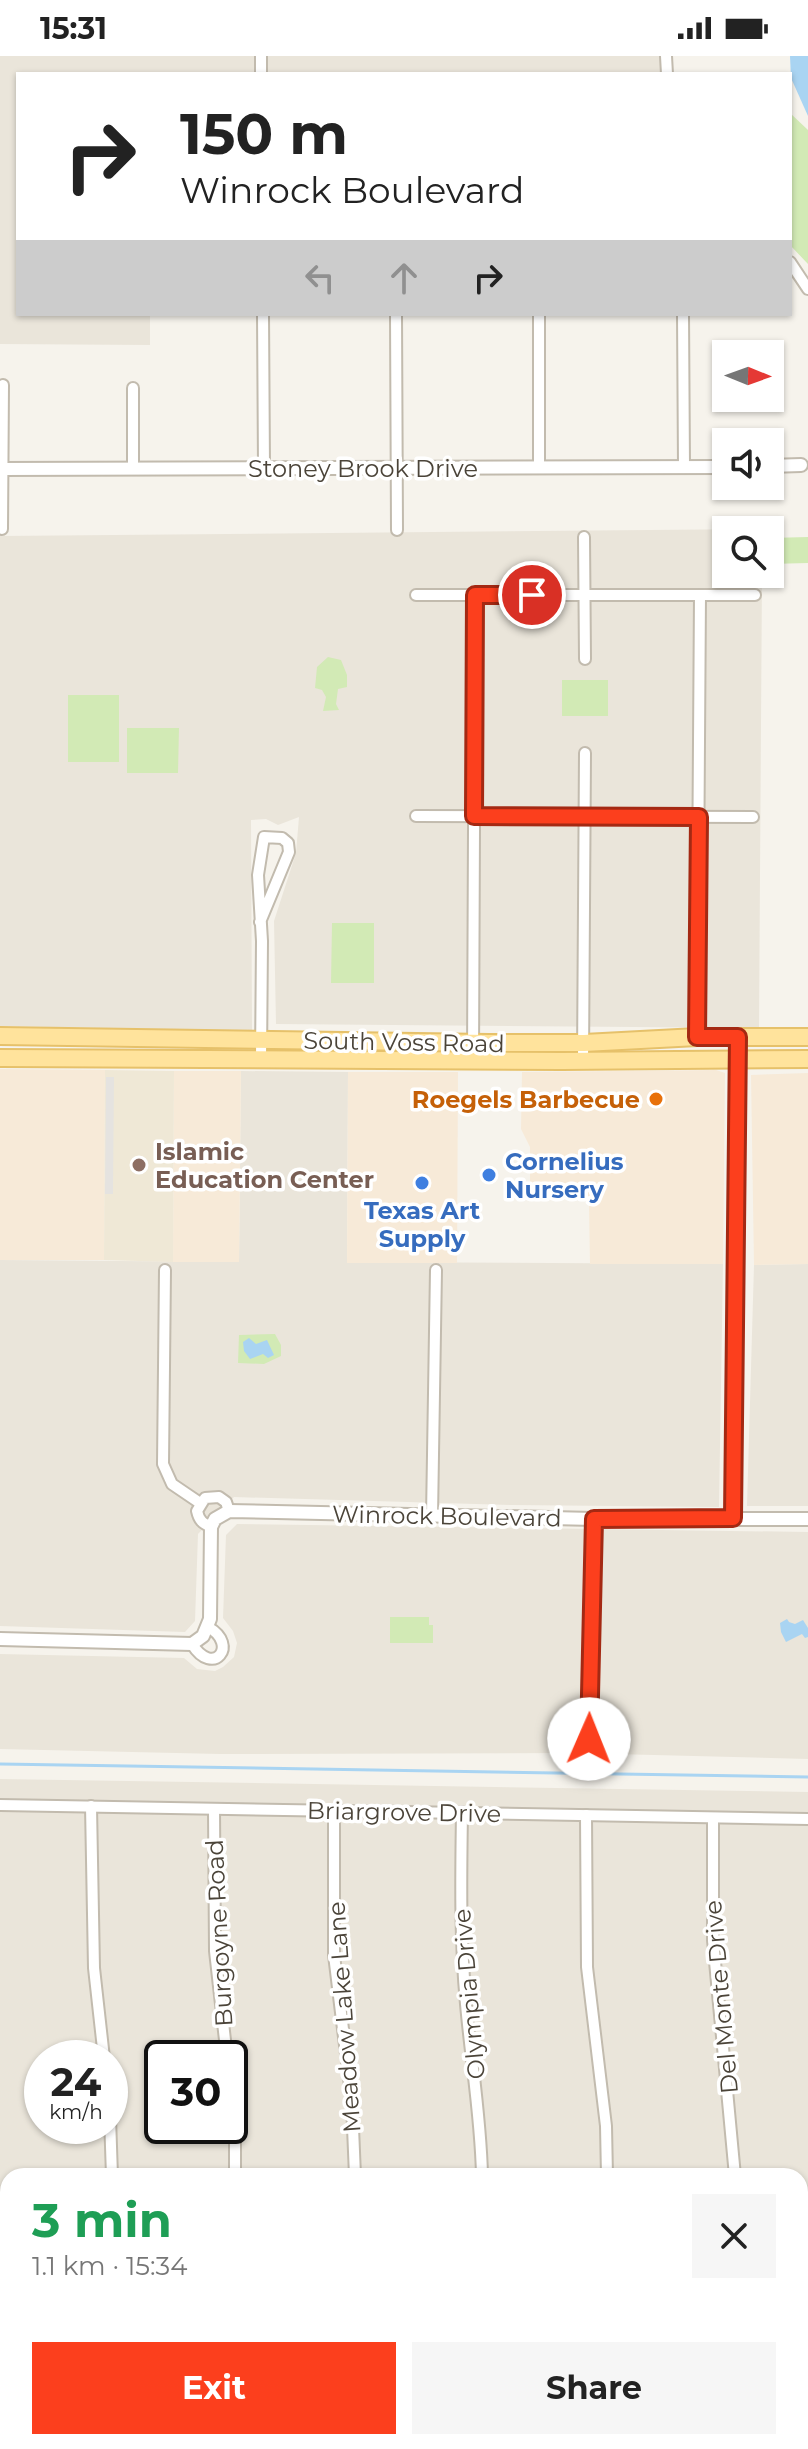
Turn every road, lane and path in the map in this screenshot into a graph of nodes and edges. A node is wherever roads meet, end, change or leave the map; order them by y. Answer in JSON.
{"nodes":[{"id":1,"x":792,"y":265,"type":"edge"},
{"id":2,"x":808,"y":289,"type":"edge"},
{"id":3,"x":263,"y":316,"type":"edge"},
{"id":4,"x":396,"y":316,"type":"edge"},
{"id":5,"x":539,"y":316,"type":"edge"},
{"id":6,"x":683,"y":316,"type":"edge"},
{"id":7,"x":3,"y":385,"type":"dead end"},
{"id":8,"x":133,"y":388,"type":"dead end"},
{"id":9,"x":804,"y":464,"type":"edge"},
{"id":10,"x":784,"y":465,"type":"edge"},
{"id":11,"x":539,"y":467,"type":"junction"},
{"id":12,"x":684,"y":467,"type":"junction"},
{"id":13,"x":712,"y":467,"type":"edge"},
{"id":14,"x":133,"y":468,"type":"junction"},
{"id":15,"x":264,"y":468,"type":"junction"},
{"id":16,"x":398,"y":468,"type":"junction"},
{"id":17,"x":1,"y":469,"type":"edge"},
{"id":18,"x":2,"y":529,"type":"dead end"},
{"id":19,"x":397,"y":530,"type":"dead end"},
{"id":20,"x":584,"y":537,"type":"dead end"},
{"id":21,"x":416,"y":595,"type":"dead end"},
{"id":22,"x":475,"y":595,"type":"junction"},
{"id":23,"x":584,"y":595,"type":"junction"},
{"id":24,"x":700,"y":595,"type":"junction"},
{"id":25,"x":755,"y":595,"type":"dead end"},
{"id":26,"x":585,"y":659,"type":"dead end"},
{"id":27,"x":585,"y":753,"type":"dead end"},
{"id":28,"x":416,"y":816,"type":"dead end"},
{"id":29,"x":474,"y":816,"type":"junction"},
{"id":30,"x":584,"y":817,"type":"junction"},
{"id":31,"x":699,"y":817,"type":"junction"},
{"id":32,"x":753,"y":817,"type":"dead end"},
{"id":33,"x":260,"y":922,"type":"junction"},
{"id":34,"x":8,"y":1036,"type":"edge"},
{"id":35,"x":697,"y":1037,"type":"junction"},
{"id":36,"x":738,"y":1037,"type":"junction"},
{"id":37,"x":808,"y":1037,"type":"edge"},
{"id":38,"x":134,"y":1039,"type":"junction"},
{"id":39,"x":261,"y":1041,"type":"junction"},
{"id":40,"x":584,"y":1043,"type":"junction"},
{"id":41,"x":473,"y":1051,"type":"junction"},
{"id":42,"x":8,"y":1058,"type":"edge"},
{"id":43,"x":133,"y":1058,"type":"junction"},
{"id":44,"x":261,"y":1059,"type":"junction"},
{"id":45,"x":738,"y":1059,"type":"junction"},
{"id":46,"x":808,"y":1059,"type":"edge"},
{"id":47,"x":583,"y":1061,"type":"junction"},
{"id":48,"x":165,"y":1270,"type":"dead end"},
{"id":49,"x":436,"y":1270,"type":"dead end"},
{"id":50,"x":200,"y":1503,"type":"junction"},
{"id":51,"x":229,"y":1511,"type":"junction"},
{"id":52,"x":432,"y":1516,"type":"junction"},
{"id":53,"x":733,"y":1518,"type":"junction"},
{"id":54,"x":594,"y":1519,"type":"junction"},
{"id":55,"x":808,"y":1519,"type":"edge"},
{"id":56,"x":211,"y":1527,"type":"junction"},
{"id":57,"x":208,"y":1627,"type":"junction"},
{"id":58,"x":0,"y":1639,"type":"edge"},
{"id":59,"x":192,"y":1644,"type":"junction"},
{"id":60,"x":589,"y":1739,"type":"dead end"},
{"id":61,"x":0,"y":1805,"type":"edge"},
{"id":62,"x":91,"y":1806,"type":"junction"},
{"id":63,"x":214,"y":1809,"type":"junction"},
{"id":64,"x":334,"y":1811,"type":"junction"},
{"id":65,"x":462,"y":1812,"type":"junction"},
{"id":66,"x":586,"y":1815,"type":"junction"},
{"id":67,"x":713,"y":1818,"type":"junction"},
{"id":68,"x":808,"y":1819,"type":"edge"},
{"id":69,"x":102,"y":2040,"type":"edge"},
{"id":70,"x":225,"y":2040,"type":"edge"},
{"id":71,"x":111,"y":2144,"type":"edge"},
{"id":72,"x":235,"y":2144,"type":"edge"},
{"id":73,"x":112,"y":2168,"type":"edge"},
{"id":74,"x":235,"y":2168,"type":"edge"},
{"id":75,"x":355,"y":2168,"type":"edge"},
{"id":76,"x":482,"y":2168,"type":"edge"},
{"id":77,"x":607,"y":2168,"type":"edge"},
{"id":78,"x":734,"y":2168,"type":"edge"}],
"edges":[{"from":1,"to":2,"type":"street"},
{"from":3,"to":15,"type":"street"},
{"from":4,"to":16,"type":"street"},
{"from":5,"to":11,"type":"street"},
{"from":6,"to":12,"type":"street"},
{"from":7,"to":17,"type":"street"},
{"from":8,"to":14,"type":"street"},
{"from":9,"to":10,"type":"street"},
{"from":11,"to":12,"type":"street","name":"Stoney Brook Drive"},
{"from":11,"to":16,"type":"street","name":"Stoney Brook Drive"},
{"from":12,"to":13,"type":"street","name":"Stoney Brook Drive"},
{"from":14,"to":15,"type":"street","name":"Stoney Brook Drive"},
{"from":14,"to":17,"type":"street","name":"Stoney Brook Drive"},
{"from":15,"to":16,"type":"street","name":"Stoney Brook Drive"},
{"from":16,"to":19,"type":"street"},
{"from":17,"to":18,"type":"street"},
{"from":20,"to":23,"type":"street"},
{"from":21,"to":22,"type":"street"},
{"from":22,"to":23,"type":"street"},
{"from":22,"to":29,"type":"street"},
{"from":23,"to":24,"type":"street"},
{"from":23,"to":26,"type":"street"},
{"from":24,"to":25,"type":"street"},
{"from":24,"to":31,"type":"street"},
{"from":27,"to":30,"type":"street"},
{"from":28,"to":29,"type":"street"},
{"from":29,"to":30,"type":"street"},
{"from":29,"to":41,"type":"street"},
{"from":30,"to":31,"type":"street"},
{"from":30,"to":40,"type":"street"},
{"from":31,"to":32,"type":"street"},
{"from":31,"to":35,"type":"street"},
{"from":33,"to":33,"type":"street"},
{"from":33,"to":39,"type":"street"},
{"from":34,"to":38,"type":"main road","name":"South Voss Road"},
{"from":34,"to":42,"type":"main road"},
{"from":35,"to":36,"type":"main road","name":"South Voss Road"},
{"from":35,"to":40,"type":"main road","name":"South Voss Road"},
{"from":36,"to":37,"type":"main road","name":"South Voss Road"},
{"from":36,"to":45,"type":"street"},
{"from":38,"to":39,"type":"main road","name":"South Voss Road"},
{"from":38,"to":43,"type":"main road"},
{"from":39,"to":41,"type":"main road","name":"South Voss Road"},
{"from":39,"to":44,"type":"street"},
{"from":40,"to":41,"type":"main road","name":"South Voss Road"},
{"from":40,"to":47,"type":"street"},
{"from":41,"to":44,"type":"main road","name":"South Voss Road"},
{"from":41,"to":47,"type":"main road","name":"South Voss Road"},
{"from":42,"to":43,"type":"main road","name":"South Voss Road"},
{"from":43,"to":44,"type":"main road","name":"South Voss Road"},
{"from":45,"to":46,"type":"main road","name":"South Voss Road"},
{"from":45,"to":47,"type":"main road","name":"South Voss Road"},
{"from":45,"to":53,"type":"street"},
{"from":48,"to":50,"type":"street"},
{"from":49,"to":52,"type":"street"},
{"from":50,"to":51,"type":"street","name":"Winrock Boulevard"},
{"from":50,"to":56,"type":"street"},
{"from":51,"to":52,"type":"street","name":"Winrock Boulevard"},
{"from":51,"to":56,"type":"street"},
{"from":52,"to":54,"type":"street","name":"Winrock Boulevard"},
{"from":53,"to":54,"type":"street","name":"Winrock Boulevard"},
{"from":53,"to":55,"type":"street","name":"Winrock Boulevard"},
{"from":54,"to":60,"type":"street"},
{"from":56,"to":57,"type":"street"},
{"from":57,"to":59,"type":"street"},
{"from":57,"to":59,"type":"street"},
{"from":58,"to":59,"type":"street"},
{"from":61,"to":62,"type":"street","name":"Briargrove Drive"},
{"from":62,"to":63,"type":"street","name":"Briargrove Drive"},
{"from":62,"to":69,"type":"street"},
{"from":63,"to":64,"type":"street","name":"Briargrove Drive"},
{"from":63,"to":70,"type":"street","name":"Burgoyne Road"},
{"from":64,"to":65,"type":"street","name":"Briargrove Drive"},
{"from":64,"to":75,"type":"street","name":"Meadow Lake Lane"},
{"from":65,"to":66,"type":"street","name":"Briargrove Drive"},
{"from":65,"to":76,"type":"street","name":"Olympia Drive"},
{"from":66,"to":67,"type":"street","name":"Briargrove Drive"},
{"from":66,"to":77,"type":"street"},
{"from":67,"to":68,"type":"street","name":"Briargrove Drive"},
{"from":67,"to":78,"type":"street","name":"Del Monte Drive"},
{"from":71,"to":73,"type":"street"},
{"from":72,"to":74,"type":"street"}]}
